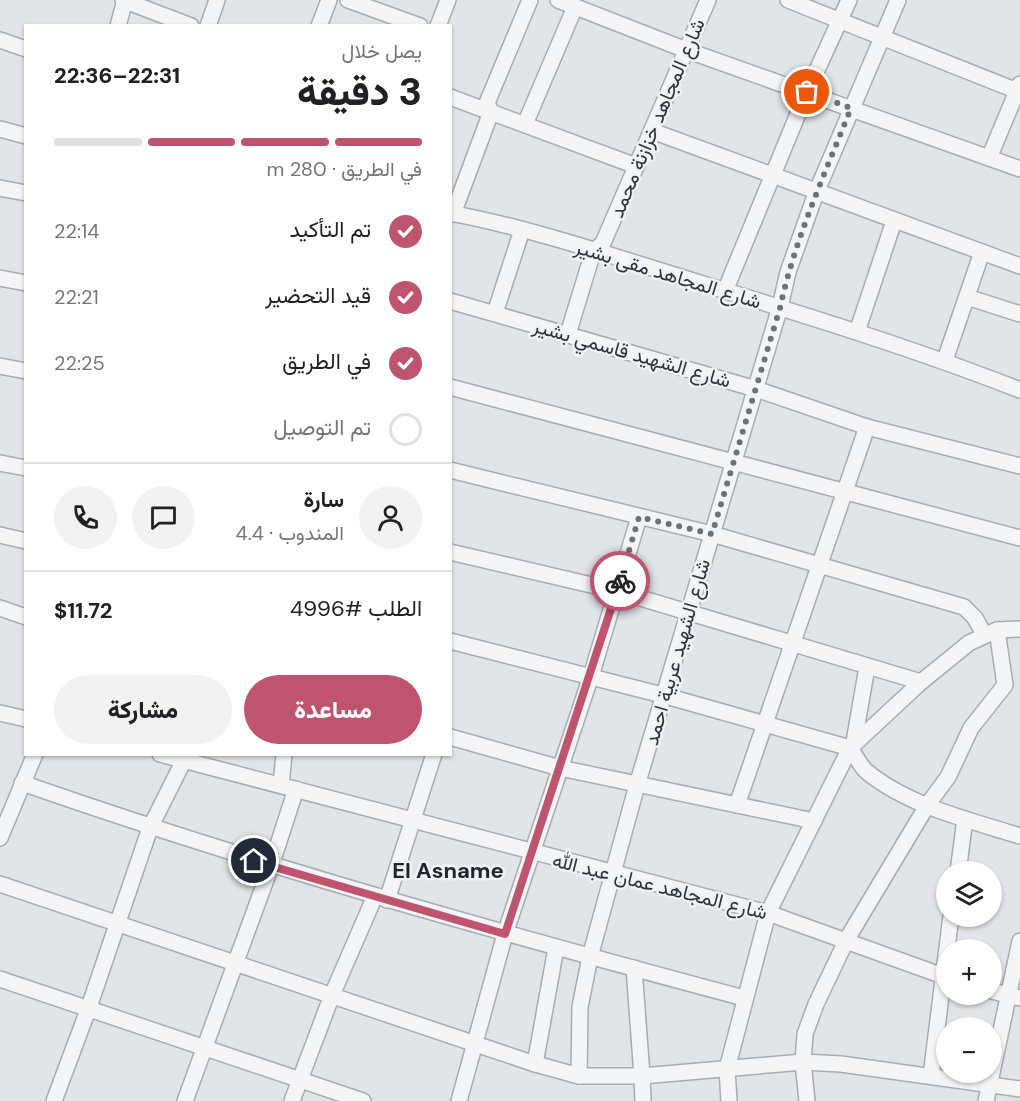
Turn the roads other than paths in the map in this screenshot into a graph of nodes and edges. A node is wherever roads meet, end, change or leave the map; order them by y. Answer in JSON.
{"nodes":[{"id":1,"x":125,"y":0,"type":"edge"},
{"id":2,"x":217,"y":0,"type":"edge"},
{"id":3,"x":329,"y":0,"type":"edge"},
{"id":4,"x":348,"y":0,"type":"edge"},
{"id":5,"x":448,"y":0,"type":"edge"},
{"id":6,"x":530,"y":0,"type":"edge"},
{"id":7,"x":558,"y":0,"type":"edge"},
{"id":8,"x":708,"y":0,"type":"edge"},
{"id":9,"x":788,"y":0,"type":"edge"},
{"id":10,"x":849,"y":0,"type":"edge"},
{"id":11,"x":898,"y":0,"type":"edge"},
{"id":12,"x":575,"y":7,"type":"junction"},
{"id":13,"x":840,"y":20,"type":"junction"},
{"id":14,"x":119,"y":24,"type":"edge"},
{"id":15,"x":186,"y":24,"type":"edge"},
{"id":16,"x":209,"y":24,"type":"edge"},
{"id":17,"x":321,"y":24,"type":"edge"},
{"id":18,"x":414,"y":24,"type":"edge"},
{"id":19,"x":439,"y":24,"type":"edge"},
{"id":20,"x":881,"y":37,"type":"junction"},
{"id":21,"x":0,"y":40,"type":"edge"},
{"id":22,"x":24,"y":48,"type":"edge"},
{"id":23,"x":686,"y":50,"type":"junction"},
{"id":24,"x":1019,"y":89,"type":"edge"},
{"id":25,"x":807,"y":92,"type":"junction"},
{"id":26,"x":452,"y":98,"type":"edge"},
{"id":27,"x":851,"y":108,"type":"junction"},
{"id":28,"x":491,"y":112,"type":"junction"},
{"id":29,"x":525,"y":124,"type":"junction"},
{"id":30,"x":0,"y":129,"type":"edge"},
{"id":31,"x":652,"y":132,"type":"junction"},
{"id":32,"x":24,"y":135,"type":"edge"},
{"id":33,"x":989,"y":158,"type":"junction"},
{"id":34,"x":636,"y":166,"type":"junction"},
{"id":35,"x":1020,"y":170,"type":"edge"},
{"id":36,"x":771,"y":177,"type":"junction"},
{"id":37,"x":0,"y":188,"type":"edge"},
{"id":38,"x":24,"y":193,"type":"edge"},
{"id":39,"x":816,"y":193,"type":"junction"},
{"id":40,"x":452,"y":214,"type":"edge"},
{"id":41,"x":894,"y":221,"type":"junction"},
{"id":42,"x":522,"y":230,"type":"junction"},
{"id":43,"x":593,"y":252,"type":"junction"},
{"id":44,"x":982,"y":252,"type":"junction"},
{"id":45,"x":1020,"y":266,"type":"edge"},
{"id":46,"x":0,"y":278,"type":"edge"},
{"id":47,"x":24,"y":283,"type":"edge"},
{"id":48,"x":725,"y":291,"type":"junction"},
{"id":49,"x":967,"y":297,"type":"junction"},
{"id":50,"x":452,"y":302,"type":"edge"},
{"id":51,"x":780,"y":308,"type":"junction"},
{"id":52,"x":495,"y":313,"type":"junction"},
{"id":53,"x":1020,"y":314,"type":"edge"},
{"id":54,"x":857,"y":332,"type":"junction"},
{"id":55,"x":568,"y":334,"type":"junction"},
{"id":56,"x":945,"y":360,"type":"junction"},
{"id":57,"x":0,"y":366,"type":"edge"},
{"id":58,"x":24,"y":371,"type":"edge"},
{"id":59,"x":452,"y":388,"type":"edge"},
{"id":60,"x":756,"y":389,"type":"junction"},
{"id":61,"x":1020,"y":390,"type":"edge"},
{"id":62,"x":867,"y":427,"type":"junction"},
{"id":63,"x":733,"y":461,"type":"junction"},
{"id":64,"x":0,"y":463,"type":"edge"},
{"id":65,"x":1020,"y":466,"type":"edge"},
{"id":66,"x":24,"y":468,"type":"edge"},
{"id":67,"x":452,"y":470,"type":"edge"},
{"id":68,"x":845,"y":492,"type":"junction"},
{"id":69,"x":639,"y":517,"type":"junction"},
{"id":70,"x":712,"y":534,"type":"junction"},
{"id":71,"x":0,"y":535,"type":"edge"},
{"id":72,"x":1020,"y":538,"type":"edge"},
{"id":73,"x":24,"y":541,"type":"edge"},
{"id":74,"x":452,"y":552,"type":"edge"},
{"id":75,"x":820,"y":564,"type":"junction"},
{"id":76,"x":617,"y":591,"type":"junction"},
{"id":77,"x":0,"y":608,"type":"edge"},
{"id":78,"x":689,"y":613,"type":"junction"},
{"id":79,"x":24,"y":616,"type":"edge"},
{"id":80,"x":1020,"y":629,"type":"edge"},
{"id":81,"x":991,"y":632,"type":"junction"},
{"id":82,"x":452,"y":641,"type":"edge"},
{"id":83,"x":792,"y":645,"type":"junction"},
{"id":84,"x":867,"y":667,"type":"junction"},
{"id":85,"x":591,"y":676,"type":"junction"},
{"id":86,"x":921,"y":682,"type":"junction"},
{"id":87,"x":666,"y":696,"type":"junction"},
{"id":88,"x":0,"y":712,"type":"edge"},
{"id":89,"x":24,"y":718,"type":"edge"},
{"id":90,"x":765,"y":723,"type":"junction"},
{"id":91,"x":452,"y":738,"type":"edge"},
{"id":92,"x":852,"y":745,"type":"junction"},
{"id":93,"x":34,"y":756,"type":"edge"},
{"id":94,"x":284,"y":756,"type":"edge"},
{"id":95,"x":433,"y":756,"type":"edge"},
{"id":96,"x":185,"y":758,"type":"edge"},
{"id":97,"x":560,"y":768,"type":"junction"},
{"id":98,"x":22,"y":783,"type":"junction"},
{"id":99,"x":637,"y":785,"type":"junction"},
{"id":100,"x":288,"y":787,"type":"junction"},
{"id":101,"x":928,"y":804,"type":"junction"},
{"id":102,"x":737,"y":805,"type":"junction"},
{"id":103,"x":5,"y":812,"type":"edge"},
{"id":104,"x":965,"y":819,"type":"junction"},
{"id":105,"x":814,"y":821,"type":"junction"},
{"id":106,"x":412,"y":822,"type":"junction"},
{"id":107,"x":150,"y":828,"type":"junction"},
{"id":108,"x":1020,"y":836,"type":"edge"},
{"id":109,"x":0,"y":838,"type":"edge"},
{"id":110,"x":533,"y":853,"type":"junction"},
{"id":111,"x":959,"y":861,"type":"edge"},
{"id":112,"x":271,"y":866,"type":"junction"},
{"id":113,"x":612,"y":874,"type":"junction"},
{"id":114,"x":0,"y":884,"type":"edge"},
{"id":115,"x":381,"y":898,"type":"junction"},
{"id":116,"x":768,"y":913,"type":"junction"},
{"id":117,"x":116,"y":923,"type":"junction"},
{"id":118,"x":505,"y":934,"type":"junction"},
{"id":119,"x":847,"y":939,"type":"junction"},
{"id":120,"x":1020,"y":941,"type":"edge"},
{"id":121,"x":556,"y":948,"type":"junction"},
{"id":122,"x":590,"y":957,"type":"junction"},
{"id":123,"x":236,"y":965,"type":"junction"},
{"id":124,"x":634,"y":968,"type":"junction"},
{"id":125,"x":936,"y":973,"type":"edge"},
{"id":126,"x":0,"y":979,"type":"edge"},
{"id":127,"x":332,"y":995,"type":"junction"},
{"id":128,"x":1014,"y":997,"type":"edge"},
{"id":129,"x":744,"y":998,"type":"junction"},
{"id":130,"x":940,"y":1005,"type":"edge"},
{"id":131,"x":88,"y":1010,"type":"junction"},
{"id":132,"x":475,"y":1044,"type":"junction"},
{"id":133,"x":203,"y":1049,"type":"junction"},
{"id":134,"x":803,"y":1062,"type":"junction"},
{"id":135,"x":535,"y":1064,"type":"junction"},
{"id":136,"x":727,"y":1069,"type":"junction"},
{"id":137,"x":579,"y":1076,"type":"junction"},
{"id":138,"x":642,"y":1076,"type":"junction"},
{"id":139,"x":931,"y":1076,"type":"junction"},
{"id":140,"x":299,"y":1081,"type":"junction"},
{"id":141,"x":989,"y":1085,"type":"junction"},
{"id":142,"x":1020,"y":1089,"type":"edge"},
{"id":143,"x":54,"y":1101,"type":"edge"},
{"id":144,"x":185,"y":1101,"type":"edge"},
{"id":145,"x":292,"y":1101,"type":"edge"},
{"id":146,"x":363,"y":1101,"type":"edge"},
{"id":147,"x":459,"y":1101,"type":"edge"},
{"id":148,"x":643,"y":1101,"type":"edge"},
{"id":149,"x":729,"y":1101,"type":"edge"},
{"id":150,"x":807,"y":1101,"type":"edge"},
{"id":151,"x":986,"y":1101,"type":"edge"}],
"edges":[{"from":1,"to":14,"type":"street"},
{"from":1,"to":15,"type":"street"},
{"from":2,"to":16,"type":"street"},
{"from":3,"to":17,"type":"street"},
{"from":4,"to":18,"type":"street"},
{"from":5,"to":19,"type":"street"},
{"from":6,"to":28,"type":"street"},
{"from":7,"to":12,"type":"street"},
{"from":8,"to":23,"type":"street","name":"شارع المجاهد خزازنة محمد"},
{"from":9,"to":13,"type":"street"},
{"from":10,"to":13,"type":"street"},
{"from":11,"to":20,"type":"street","name":"شارع الشهيد عربية احمد"},
{"from":12,"to":23,"type":"street"},
{"from":12,"to":29,"type":"street"},
{"from":13,"to":20,"type":"street"},
{"from":13,"to":25,"type":"street"},
{"from":20,"to":24,"type":"street"},
{"from":20,"to":27,"type":"street","name":"شارع الشهيد عربية احمد"},
{"from":21,"to":22,"type":"street"},
{"from":23,"to":25,"type":"street"},
{"from":23,"to":31,"type":"street","name":"شارع المجاهد خزازنة محمد"},
{"from":24,"to":33,"type":"street"},
{"from":25,"to":27,"type":"street"},
{"from":25,"to":36,"type":"street"},
{"from":26,"to":28,"type":"street"},
{"from":27,"to":33,"type":"street"},
{"from":27,"to":39,"type":"street","name":"شارع الشهيد عربية احمد"},
{"from":28,"to":29,"type":"street"},
{"from":28,"to":40,"type":"street"},
{"from":29,"to":34,"type":"street"},
{"from":30,"to":32,"type":"street"},
{"from":31,"to":34,"type":"street","name":"شارع المجاهد خزازنة محمد"},
{"from":31,"to":36,"type":"street"},
{"from":33,"to":35,"type":"street"},
{"from":34,"to":43,"type":"street","name":"شارع المجاهد خزازنة محمد"},
{"from":36,"to":39,"type":"street"},
{"from":36,"to":48,"type":"street"},
{"from":37,"to":38,"type":"street"},
{"from":39,"to":41,"type":"street"},
{"from":39,"to":51,"type":"street","name":"شارع الشهيد عربية احمد"},
{"from":40,"to":42,"type":"street","name":"شارع المجاهد مقى بشير"},
{"from":41,"to":44,"type":"street"},
{"from":41,"to":54,"type":"street"},
{"from":42,"to":43,"type":"street","name":"شارع المجاهد مقى بشير"},
{"from":42,"to":52,"type":"street"},
{"from":43,"to":48,"type":"street","name":"شارع المجاهد مقى بشير"},
{"from":43,"to":55,"type":"street","name":"شارع المجاهد خزازنة محمد"},
{"from":44,"to":45,"type":"street"},
{"from":44,"to":49,"type":"street"},
{"from":46,"to":47,"type":"street"},
{"from":48,"to":51,"type":"street","name":"شارع المجاهد مقى بشير"},
{"from":49,"to":53,"type":"street"},
{"from":49,"to":56,"type":"street"},
{"from":50,"to":52,"type":"street","name":"شارع الشهيد قاسمي بشير"},
{"from":51,"to":54,"type":"street","name":"شارع المجاهد مقى بشير"},
{"from":51,"to":60,"type":"street","name":"شارع الشهيد عربية احمد"},
{"from":52,"to":55,"type":"street","name":"شارع الشهيد قاسمي بشير"},
{"from":54,"to":56,"type":"street","name":"شارع المجاهد مقى بشير"},
{"from":55,"to":60,"type":"street","name":"شارع الشهيد قاسمي بشير"},
{"from":56,"to":61,"type":"street","name":"شارع المجاهد مقى بشير"},
{"from":57,"to":58,"type":"street"},
{"from":59,"to":63,"type":"street"},
{"from":60,"to":62,"type":"street","name":"شارع الشهيد قاسمي بشير"},
{"from":60,"to":63,"type":"street","name":"شارع الشهيد عربية احمد"},
{"from":62,"to":65,"type":"street","name":"شارع الشهيد قاسمي بشير"},
{"from":62,"to":68,"type":"street"},
{"from":63,"to":68,"type":"street"},
{"from":63,"to":70,"type":"street","name":"شارع الشهيد عربية احمد"},
{"from":64,"to":66,"type":"street"},
{"from":67,"to":69,"type":"street"},
{"from":68,"to":72,"type":"street"},
{"from":68,"to":75,"type":"street"},
{"from":69,"to":70,"type":"street"},
{"from":69,"to":76,"type":"street"},
{"from":70,"to":75,"type":"street"},
{"from":70,"to":78,"type":"street","name":"شارع الشهيد عربية احمد"},
{"from":71,"to":73,"type":"street"},
{"from":74,"to":76,"type":"street"},
{"from":75,"to":81,"type":"street"},
{"from":75,"to":83,"type":"street"},
{"from":76,"to":78,"type":"street"},
{"from":76,"to":85,"type":"street"},
{"from":77,"to":79,"type":"street"},
{"from":78,"to":83,"type":"street"},
{"from":78,"to":87,"type":"street","name":"شارع الشهيد عربية احمد"},
{"from":80,"to":81,"type":"street"},
{"from":81,"to":86,"type":"street"},
{"from":81,"to":101,"type":"street"},
{"from":82,"to":85,"type":"street"},
{"from":83,"to":84,"type":"street"},
{"from":83,"to":90,"type":"street"},
{"from":84,"to":86,"type":"street"},
{"from":84,"to":92,"type":"street"},
{"from":85,"to":87,"type":"street"},
{"from":85,"to":97,"type":"street"},
{"from":86,"to":92,"type":"street"},
{"from":87,"to":90,"type":"street"},
{"from":87,"to":99,"type":"street","name":"شارع الشهيد عربية احمد"},
{"from":88,"to":89,"type":"street"},
{"from":90,"to":92,"type":"street"},
{"from":90,"to":102,"type":"street"},
{"from":91,"to":97,"type":"street"},
{"from":92,"to":101,"type":"street"},
{"from":92,"to":105,"type":"street"},
{"from":93,"to":98,"type":"street"},
{"from":94,"to":100,"type":"street"},
{"from":95,"to":106,"type":"street"},
{"from":96,"to":100,"type":"street","name":"شارع المجاهد عمان عبد الله"},
{"from":96,"to":107,"type":"street"},
{"from":97,"to":99,"type":"street"},
{"from":97,"to":110,"type":"street"},
{"from":98,"to":103,"type":"street"},
{"from":98,"to":107,"type":"street"},
{"from":99,"to":102,"type":"street"},
{"from":99,"to":113,"type":"street","name":"شارع الشهيد عربية احمد"},
{"from":100,"to":106,"type":"street","name":"شارع المجاهد عمان عبد الله"},
{"from":100,"to":112,"type":"street"},
{"from":101,"to":104,"type":"street"},
{"from":101,"to":119,"type":"street"},
{"from":102,"to":105,"type":"street"},
{"from":103,"to":109,"type":"street"},
{"from":104,"to":108,"type":"street"},
{"from":104,"to":111,"type":"street"},
{"from":105,"to":116,"type":"street"},
{"from":106,"to":110,"type":"street","name":"شارع المجاهد عمان عبد الله"},
{"from":106,"to":115,"type":"street"},
{"from":107,"to":112,"type":"street"},
{"from":107,"to":117,"type":"street"},
{"from":110,"to":113,"type":"street","name":"شارع المجاهد عمان عبد الله"},
{"from":110,"to":118,"type":"street"},
{"from":112,"to":115,"type":"street"},
{"from":112,"to":123,"type":"street"},
{"from":113,"to":116,"type":"street","name":"شارع المجاهد عمان عبد الله"},
{"from":113,"to":122,"type":"street","name":"شارع الشهيد عربية احمد"},
{"from":114,"to":117,"type":"street"},
{"from":115,"to":118,"type":"street"},
{"from":115,"to":127,"type":"street"},
{"from":116,"to":119,"type":"street","name":"شارع المجاهد عمان عبد الله"},
{"from":116,"to":129,"type":"street"},
{"from":117,"to":123,"type":"street"},
{"from":117,"to":131,"type":"street"},
{"from":118,"to":121,"type":"street"},
{"from":118,"to":132,"type":"street"},
{"from":119,"to":125,"type":"street","name":"شارع المجاهد عمان عبد الله"},
{"from":119,"to":134,"type":"street"},
{"from":120,"to":128,"type":"street"},
{"from":121,"to":122,"type":"street"},
{"from":121,"to":135,"type":"street"},
{"from":122,"to":124,"type":"street"},
{"from":122,"to":137,"type":"street","name":"شارع الشهيد عربية احمد"},
{"from":123,"to":127,"type":"street"},
{"from":123,"to":133,"type":"street"},
{"from":124,"to":129,"type":"street"},
{"from":124,"to":138,"type":"street"},
{"from":126,"to":131,"type":"street"},
{"from":127,"to":132,"type":"street"},
{"from":127,"to":140,"type":"street"},
{"from":128,"to":141,"type":"street"},
{"from":129,"to":136,"type":"street"},
{"from":130,"to":139,"type":"street"},
{"from":131,"to":133,"type":"street"},
{"from":131,"to":143,"type":"street"},
{"from":132,"to":135,"type":"street"},
{"from":132,"to":147,"type":"street"},
{"from":133,"to":140,"type":"street"},
{"from":133,"to":144,"type":"street"},
{"from":134,"to":136,"type":"street"},
{"from":134,"to":139,"type":"street"},
{"from":134,"to":150,"type":"street"},
{"from":135,"to":137,"type":"street"},
{"from":136,"to":138,"type":"street"},
{"from":136,"to":149,"type":"street"},
{"from":137,"to":138,"type":"street"},
{"from":138,"to":148,"type":"street"},
{"from":139,"to":141,"type":"street"},
{"from":140,"to":145,"type":"street"},
{"from":140,"to":146,"type":"street"},
{"from":141,"to":142,"type":"street"},
{"from":141,"to":151,"type":"street"}]}
